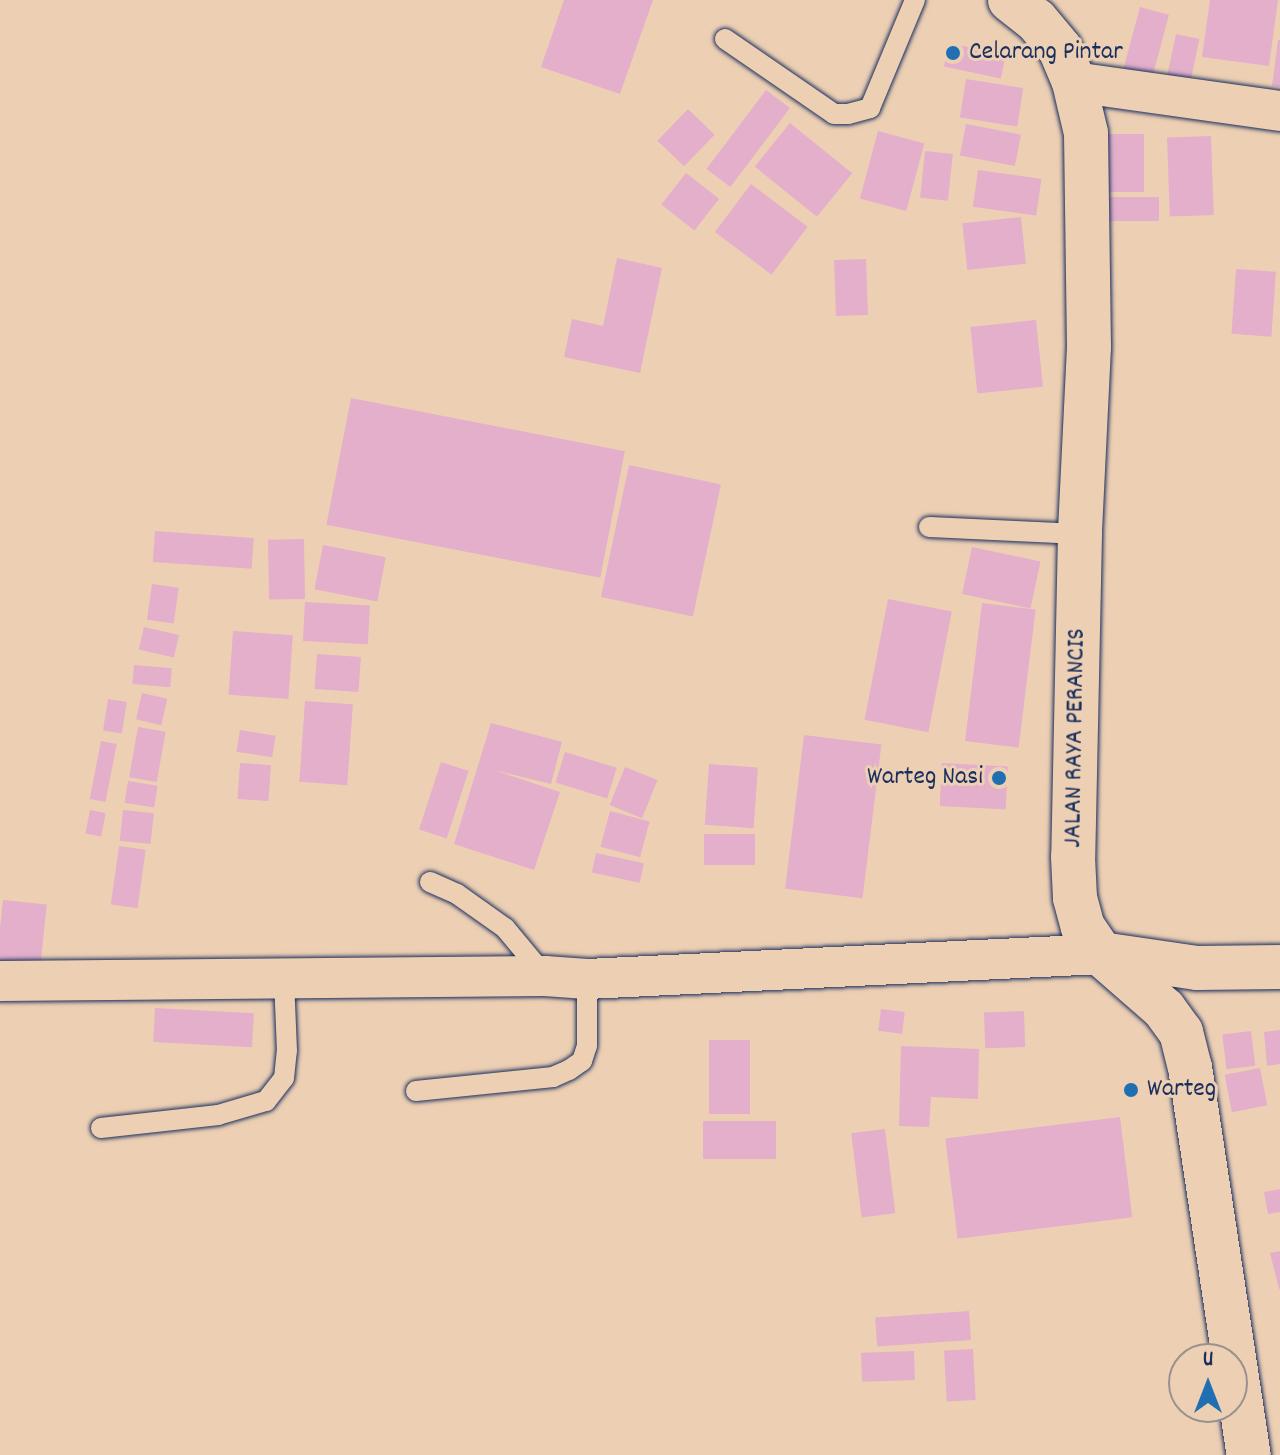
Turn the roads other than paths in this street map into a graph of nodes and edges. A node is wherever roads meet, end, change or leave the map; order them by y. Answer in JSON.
{"nodes":[{"id":1,"x":915,"y":0,"type":"edge"},
{"id":2,"x":1010,"y":0,"type":"edge"},
{"id":3,"x":725,"y":39,"type":"dead end"},
{"id":4,"x":1074,"y":82,"type":"junction"},
{"id":5,"x":1280,"y":111,"type":"edge"},
{"id":6,"x":929,"y":527,"type":"dead end"},
{"id":7,"x":1080,"y":534,"type":"junction"},
{"id":8,"x":430,"y":882,"type":"dead end"},
{"id":9,"x":1101,"y":954,"type":"junction"},
{"id":10,"x":1265,"y":967,"type":"edge"},
{"id":11,"x":545,"y":976,"type":"junction"},
{"id":12,"x":284,"y":979,"type":"junction"},
{"id":13,"x":587,"y":979,"type":"junction"},
{"id":14,"x":0,"y":981,"type":"edge"},
{"id":15,"x":1181,"y":1032,"type":"junction"},
{"id":16,"x":416,"y":1091,"type":"dead end"},
{"id":17,"x":101,"y":1128,"type":"dead end"},
{"id":18,"x":1249,"y":1455,"type":"edge"}],
"edges":[{"from":1,"to":3,"type":"lane"},
{"from":2,"to":4,"type":"street","name":"JALAN RAYA PERANCIS"},
{"from":4,"to":5,"type":"street"},
{"from":4,"to":7,"type":"street","name":"JALAN RAYA PERANCIS"},
{"from":6,"to":7,"type":"lane"},
{"from":7,"to":9,"type":"street","name":"JALAN RAYA PERANCIS"},
{"from":8,"to":11,"type":"lane"},
{"from":9,"to":10,"type":"street"},
{"from":9,"to":13,"type":"street"},
{"from":9,"to":15,"type":"street","name":"JALAN RAYA PERANCIS"},
{"from":10,"to":15,"type":"street"},
{"from":11,"to":12,"type":"street"},
{"from":11,"to":13,"type":"street"},
{"from":12,"to":14,"type":"street"},
{"from":12,"to":17,"type":"lane"},
{"from":13,"to":16,"type":"lane"},
{"from":15,"to":18,"type":"street","name":"JALAN RAYA PERANCIS"}]}
